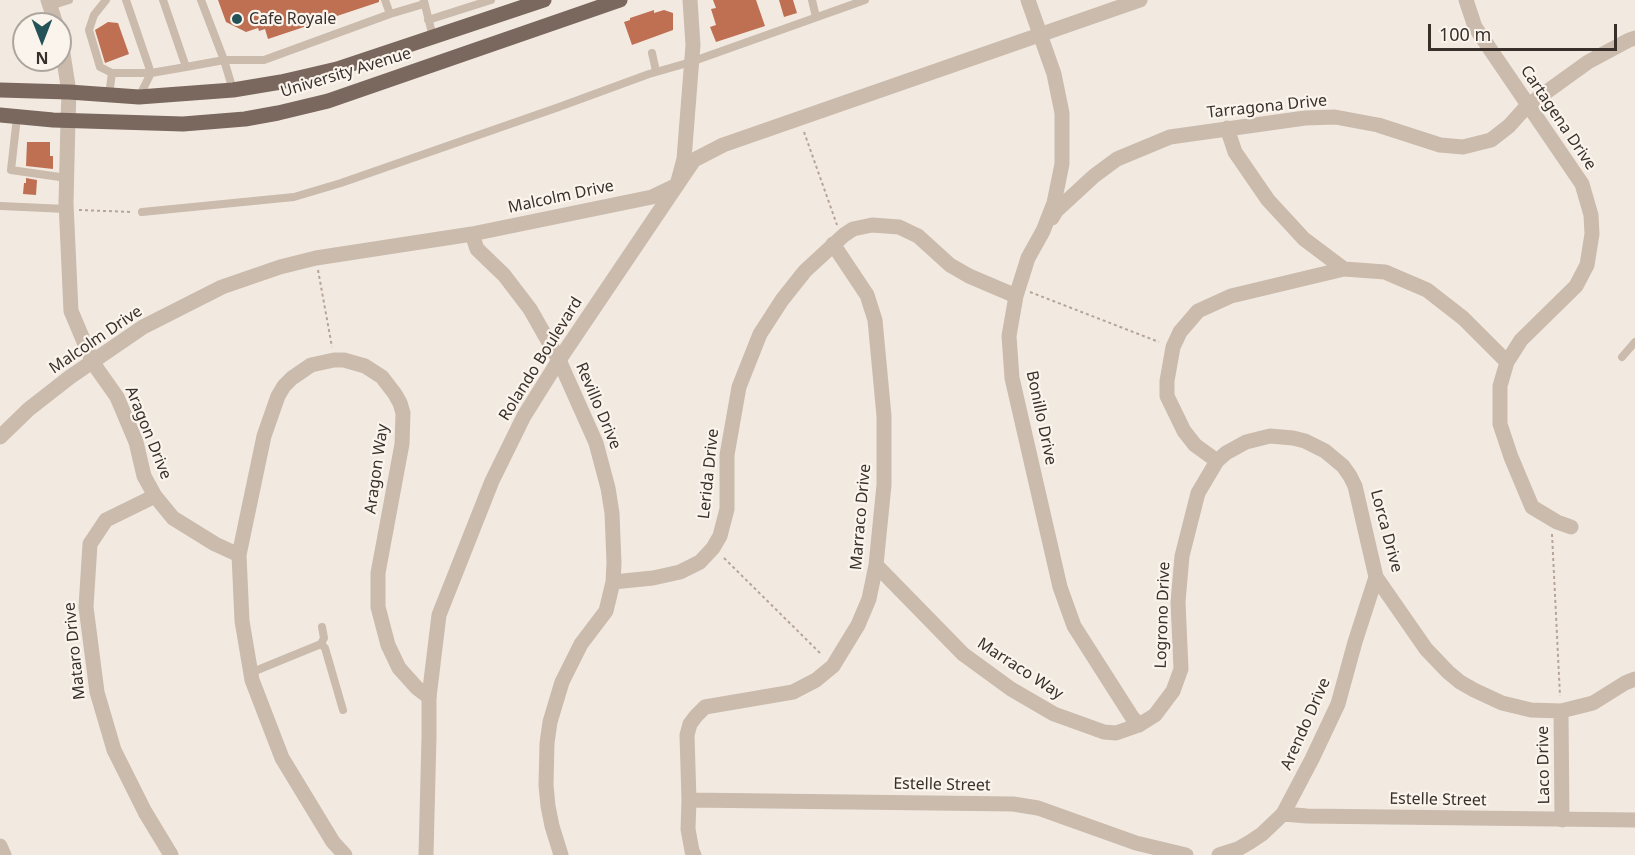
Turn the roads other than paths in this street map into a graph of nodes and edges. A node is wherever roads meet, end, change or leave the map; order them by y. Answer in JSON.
{"nodes":[{"id":1,"x":69,"y":0,"type":"edge"},
{"id":2,"x":106,"y":0,"type":"edge"},
{"id":3,"x":126,"y":0,"type":"edge"},
{"id":4,"x":163,"y":0,"type":"edge"},
{"id":5,"x":201,"y":0,"type":"edge"},
{"id":6,"x":385,"y":0,"type":"edge"},
{"id":7,"x":491,"y":0,"type":"edge"},
{"id":8,"x":544,"y":0,"type":"edge"},
{"id":9,"x":620,"y":0,"type":"edge"},
{"id":10,"x":690,"y":0,"type":"edge"},
{"id":11,"x":812,"y":0,"type":"edge"},
{"id":12,"x":865,"y":0,"type":"edge"},
{"id":13,"x":1028,"y":0,"type":"edge"},
{"id":14,"x":1140,"y":0,"type":"edge"},
{"id":15,"x":1466,"y":0,"type":"edge"},
{"id":16,"x":424,"y":2,"type":"edge"},
{"id":17,"x":49,"y":3,"type":"edge"},
{"id":18,"x":390,"y":14,"type":"junction"},
{"id":19,"x":816,"y":17,"type":"junction"},
{"id":20,"x":428,"y":20,"type":"junction"},
{"id":21,"x":1039,"y":34,"type":"junction"},
{"id":22,"x":434,"y":37,"type":"junction"},
{"id":23,"x":1635,"y":38,"type":"edge"},
{"id":24,"x":652,"y":53,"type":"dead end"},
{"id":25,"x":224,"y":60,"type":"junction"},
{"id":26,"x":691,"y":62,"type":"junction"},
{"id":27,"x":186,"y":67,"type":"junction"},
{"id":28,"x":656,"y":71,"type":"junction"},
{"id":29,"x":66,"y":72,"type":"edge"},
{"id":30,"x":112,"y":73,"type":"junction"},
{"id":31,"x":151,"y":73,"type":"junction"},
{"id":32,"x":0,"y":90,"type":"edge"},
{"id":33,"x":233,"y":90,"type":"junction"},
{"id":34,"x":69,"y":92,"type":"junction"},
{"id":35,"x":109,"y":95,"type":"junction"},
{"id":36,"x":139,"y":97,"type":"junction"},
{"id":37,"x":1527,"y":106,"type":"junction"},
{"id":38,"x":0,"y":116,"type":"edge"},
{"id":39,"x":17,"y":117,"type":"junction"},
{"id":40,"x":68,"y":120,"type":"junction"},
{"id":41,"x":1227,"y":128,"type":"junction"},
{"id":42,"x":67,"y":178,"type":"junction"},
{"id":43,"x":677,"y":185,"type":"junction"},
{"id":44,"x":1,"y":206,"type":"edge"},
{"id":45,"x":66,"y":209,"type":"junction"},
{"id":46,"x":142,"y":212,"type":"road end"},
{"id":47,"x":1043,"y":231,"type":"junction"},
{"id":48,"x":472,"y":234,"type":"junction"},
{"id":49,"x":837,"y":241,"type":"junction"},
{"id":50,"x":1344,"y":269,"type":"junction"},
{"id":51,"x":1017,"y":291,"type":"junction"},
{"id":52,"x":1635,"y":342,"type":"edge"},
{"id":53,"x":1622,"y":357,"type":"dead end"},
{"id":54,"x":559,"y":360,"type":"junction"},
{"id":55,"x":1507,"y":362,"type":"junction"},
{"id":56,"x":93,"y":363,"type":"junction"},
{"id":57,"x":0,"y":437,"type":"edge"},
{"id":58,"x":1217,"y":461,"type":"junction"},
{"id":59,"x":154,"y":496,"type":"junction"},
{"id":60,"x":1570,"y":527,"type":"dead end"},
{"id":61,"x":239,"y":555,"type":"junction"},
{"id":62,"x":876,"y":565,"type":"junction"},
{"id":63,"x":1376,"y":577,"type":"junction"},
{"id":64,"x":613,"y":582,"type":"junction"},
{"id":65,"x":322,"y":627,"type":"dead end"},
{"id":66,"x":321,"y":644,"type":"junction"},
{"id":67,"x":250,"y":673,"type":"junction"},
{"id":68,"x":1635,"y":679,"type":"edge"},
{"id":69,"x":429,"y":697,"type":"junction"},
{"id":70,"x":343,"y":710,"type":"dead end"},
{"id":71,"x":1561,"y":711,"type":"junction"},
{"id":72,"x":1139,"y":725,"type":"junction"},
{"id":73,"x":689,"y":800,"type":"junction"},
{"id":74,"x":1284,"y":814,"type":"junction"},
{"id":75,"x":1562,"y":820,"type":"junction"},
{"id":76,"x":1635,"y":820,"type":"edge"},
{"id":77,"x":0,"y":846,"type":"edge"},
{"id":78,"x":4,"y":855,"type":"edge"},
{"id":79,"x":171,"y":855,"type":"edge"},
{"id":80,"x":345,"y":855,"type":"edge"},
{"id":81,"x":426,"y":855,"type":"edge"},
{"id":82,"x":561,"y":855,"type":"edge"},
{"id":83,"x":694,"y":855,"type":"edge"},
{"id":84,"x":1186,"y":855,"type":"edge"},
{"id":85,"x":1218,"y":855,"type":"edge"}],
"edges":[{"from":1,"to":17,"type":"lane"},
{"from":2,"to":30,"type":"lane"},
{"from":3,"to":31,"type":"lane"},
{"from":4,"to":27,"type":"lane"},
{"from":5,"to":25,"type":"lane"},
{"from":6,"to":18,"type":"lane"},
{"from":7,"to":20,"type":"lane"},
{"from":8,"to":22,"type":"main road","name":"University Avenue"},
{"from":9,"to":40,"type":"main road","name":"University Avenue"},
{"from":10,"to":26,"type":"street","name":"Rolando Boulevard"},
{"from":11,"to":19,"type":"lane"},
{"from":12,"to":19,"type":"lane"},
{"from":13,"to":21,"type":"street","name":"Bonillo Drive"},
{"from":14,"to":21,"type":"street"},
{"from":15,"to":37,"type":"street","name":"Cartagena Drive"},
{"from":16,"to":18,"type":"lane"},
{"from":16,"to":20,"type":"lane"},
{"from":18,"to":25,"type":"lane"},
{"from":19,"to":26,"type":"lane"},
{"from":20,"to":22,"type":"lane"},
{"from":21,"to":43,"type":"street"},
{"from":21,"to":47,"type":"street","name":"Bonillo Drive"},
{"from":22,"to":33,"type":"main road","name":"University Avenue"},
{"from":23,"to":37,"type":"street","name":"Tarragona Drive"},
{"from":24,"to":28,"type":"lane"},
{"from":25,"to":27,"type":"lane"},
{"from":25,"to":33,"type":"lane"},
{"from":26,"to":28,"type":"lane"},
{"from":26,"to":43,"type":"street","name":"Rolando Boulevard"},
{"from":27,"to":31,"type":"lane"},
{"from":28,"to":46,"type":"lane"},
{"from":29,"to":34,"type":"street","name":"Aragon Drive"},
{"from":30,"to":31,"type":"lane"},
{"from":30,"to":35,"type":"lane"},
{"from":31,"to":36,"type":"lane"},
{"from":32,"to":34,"type":"main road","name":"University Avenue"},
{"from":33,"to":36,"type":"main road","name":"University Avenue"},
{"from":34,"to":35,"type":"main road","name":"University Avenue"},
{"from":34,"to":40,"type":"street","name":"Aragon Drive"},
{"from":35,"to":36,"type":"main road","name":"University Avenue"},
{"from":37,"to":41,"type":"street","name":"Tarragona Drive"},
{"from":37,"to":55,"type":"street","name":"Cartagena Drive"},
{"from":38,"to":39,"type":"main road","name":"University Avenue"},
{"from":39,"to":40,"type":"main road","name":"University Avenue"},
{"from":39,"to":42,"type":"lane"},
{"from":40,"to":42,"type":"street","name":"Aragon Drive"},
{"from":41,"to":47,"type":"street","name":"Tarragona Drive"},
{"from":41,"to":50,"type":"street"},
{"from":42,"to":45,"type":"street","name":"Aragon Drive"},
{"from":43,"to":48,"type":"street","name":"Malcolm Drive"},
{"from":43,"to":54,"type":"street","name":"Rolando Boulevard"},
{"from":44,"to":45,"type":"lane"},
{"from":45,"to":56,"type":"street","name":"Aragon Drive"},
{"from":47,"to":51,"type":"street","name":"Bonillo Drive"},
{"from":48,"to":54,"type":"street","name":"Revillo Drive"},
{"from":48,"to":56,"type":"street","name":"Malcolm Drive"},
{"from":49,"to":51,"type":"street","name":"Lerida Drive"},
{"from":49,"to":62,"type":"street","name":"Marraco Drive"},
{"from":49,"to":64,"type":"street","name":"Lerida Drive"},
{"from":50,"to":55,"type":"street"},
{"from":50,"to":58,"type":"street"},
{"from":51,"to":72,"type":"street","name":"Bonillo Drive"},
{"from":52,"to":53,"type":"lane"},
{"from":54,"to":64,"type":"street","name":"Revillo Drive"},
{"from":54,"to":69,"type":"street","name":"Rolando Boulevard"},
{"from":55,"to":60,"type":"street","name":"Cartagena Drive"},
{"from":56,"to":57,"type":"street","name":"Malcolm Drive"},
{"from":56,"to":59,"type":"street","name":"Aragon Drive"},
{"from":58,"to":63,"type":"street","name":"Lorca Drive"},
{"from":58,"to":72,"type":"street","name":"Logrono Drive"},
{"from":59,"to":61,"type":"street","name":"Aragon Drive"},
{"from":59,"to":79,"type":"street","name":"Mataro Drive"},
{"from":61,"to":67,"type":"street"},
{"from":61,"to":69,"type":"street","name":"Aragon Way"},
{"from":62,"to":72,"type":"street","name":"Marraco Way"},
{"from":62,"to":73,"type":"street","name":"Marraco Drive"},
{"from":63,"to":71,"type":"street","name":"Lorca Drive"},
{"from":63,"to":74,"type":"street","name":"Arendo Drive"},
{"from":64,"to":82,"type":"street","name":"Revillo Drive"},
{"from":65,"to":66,"type":"lane"},
{"from":66,"to":67,"type":"lane"},
{"from":66,"to":70,"type":"lane"},
{"from":67,"to":80,"type":"street"},
{"from":68,"to":71,"type":"street","name":"Lorca Drive"},
{"from":69,"to":81,"type":"street","name":"Rolando Boulevard"},
{"from":71,"to":75,"type":"street","name":"Laco Drive"},
{"from":73,"to":83,"type":"street","name":"Marraco Drive"},
{"from":73,"to":84,"type":"street","name":"Estelle Street"},
{"from":74,"to":75,"type":"street","name":"Estelle Street"},
{"from":74,"to":85,"type":"street"},
{"from":75,"to":76,"type":"street","name":"Estelle Street"},
{"from":77,"to":78,"type":"street"}]}
